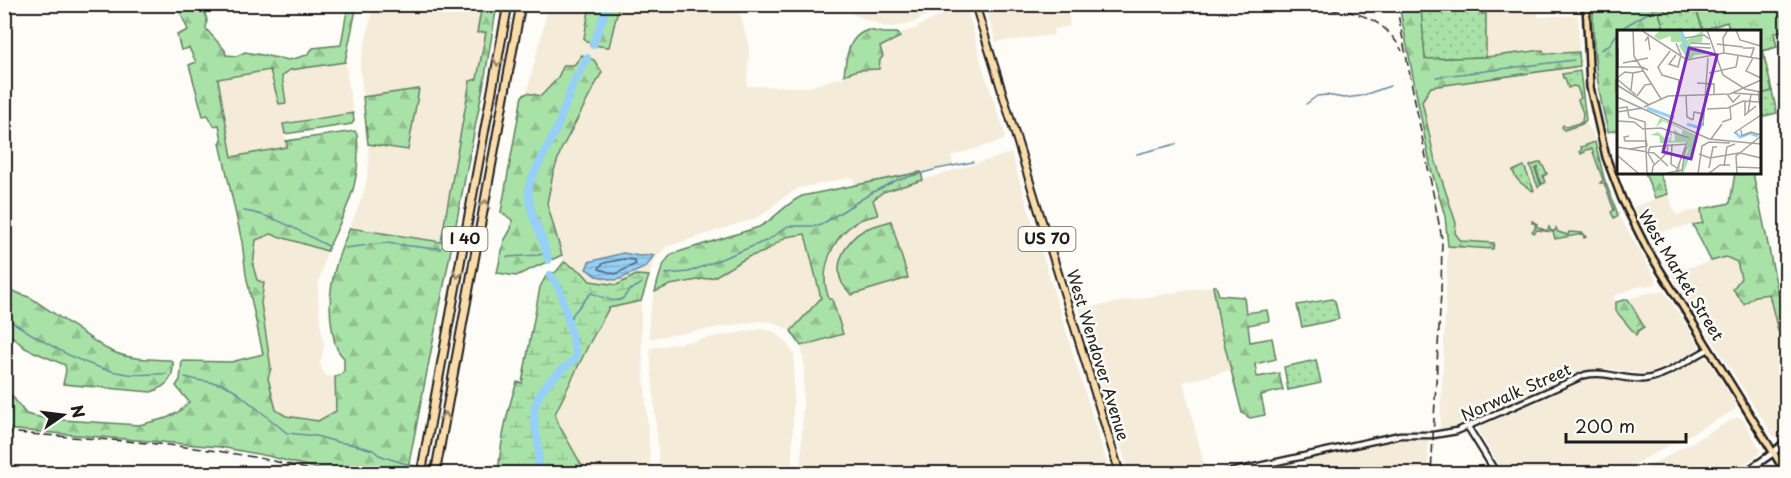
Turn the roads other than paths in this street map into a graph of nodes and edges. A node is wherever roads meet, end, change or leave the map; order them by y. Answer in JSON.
{"nodes":[{"id":1,"x":508,"y":4,"type":"edge"},
{"id":2,"x":521,"y":4,"type":"edge"},
{"id":3,"x":975,"y":4,"type":"edge"},
{"id":4,"x":1586,"y":4,"type":"edge"},
{"id":5,"x":1709,"y":349,"type":"junction"},
{"id":6,"x":1468,"y":427,"type":"junction"},
{"id":7,"x":1786,"y":441,"type":"edge"},
{"id":8,"x":1773,"y":453,"type":"junction"},
{"id":9,"x":1786,"y":473,"type":"edge"},
{"id":10,"x":422,"y":474,"type":"edge"},
{"id":11,"x":435,"y":474,"type":"edge"},
{"id":12,"x":1120,"y":474,"type":"edge"},
{"id":13,"x":1222,"y":474,"type":"edge"},
{"id":14,"x":1497,"y":474,"type":"edge"},
{"id":15,"x":1743,"y":474,"type":"edge"}],
"edges":[{"from":1,"to":10,"type":"highway","number":"I 40","one_way":true},
{"from":11,"to":2,"type":"highway","number":"I 40","one_way":true},
{"from":3,"to":12,"type":"highway","name":"West Wendover Avenue","number":"US 70"},
{"from":4,"to":5,"type":"main road","name":"West Market Street"},
{"from":5,"to":6,"type":"street","name":"Norwalk Street"},
{"from":5,"to":8,"type":"main road","name":"West Market Street"},
{"from":6,"to":13,"type":"street","name":"Norwalk Street"},
{"from":6,"to":14,"type":"street"},
{"from":7,"to":8,"type":"main road"},
{"from":8,"to":9,"type":"main road","name":"West Market Street"},
{"from":8,"to":15,"type":"main road"}]}
